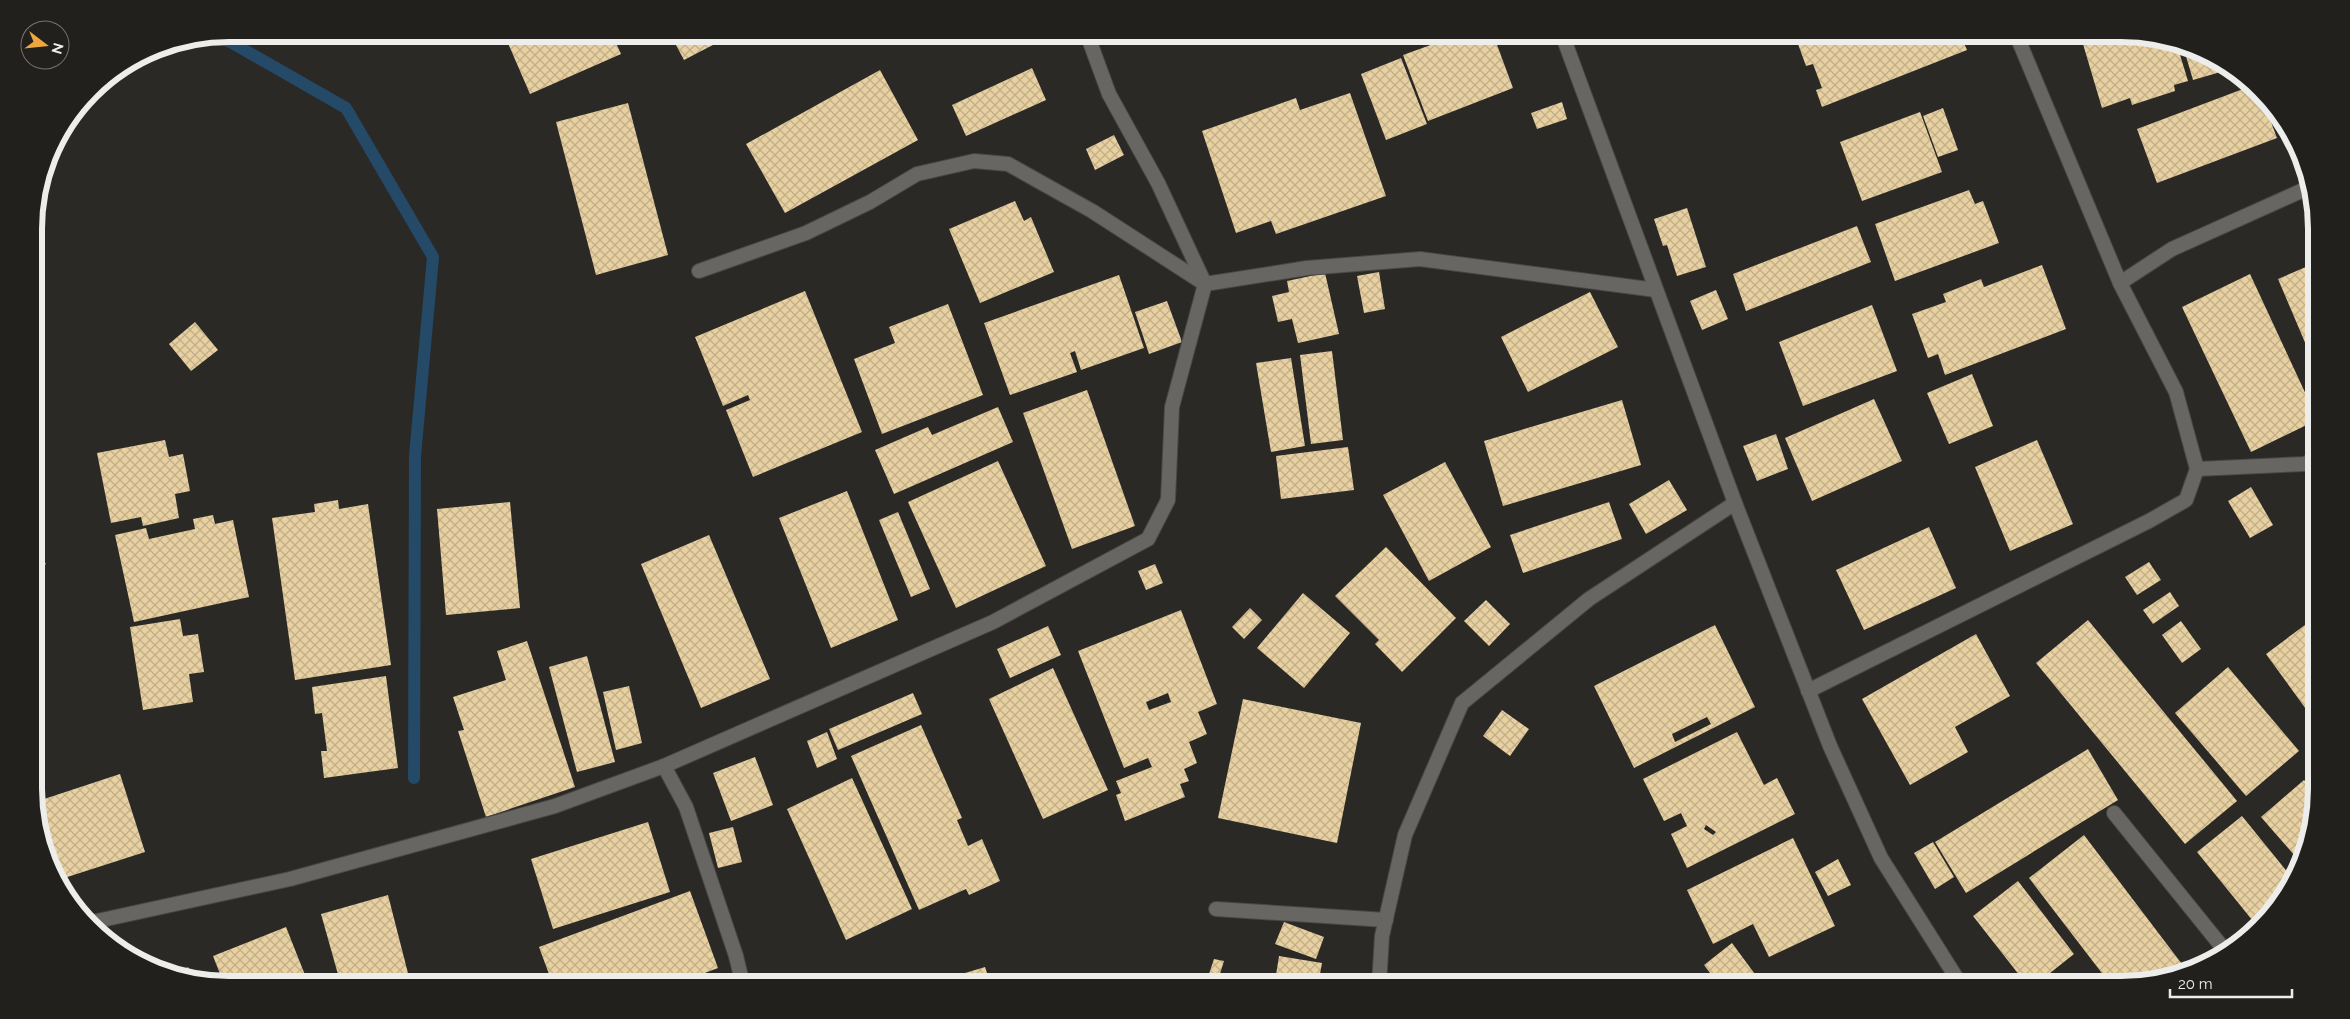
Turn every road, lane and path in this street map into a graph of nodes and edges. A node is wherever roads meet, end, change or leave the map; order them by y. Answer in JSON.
{"nodes":[{"id":1,"x":1090,"y":42,"type":"edge"},
{"id":2,"x":1565,"y":42,"type":"edge"},
{"id":3,"x":2019,"y":42,"type":"edge"},
{"id":4,"x":2303,"y":191,"type":"edge"},
{"id":5,"x":699,"y":271,"type":"dead end"},
{"id":6,"x":2120,"y":283,"type":"junction"},
{"id":7,"x":1205,"y":284,"type":"junction"},
{"id":8,"x":1656,"y":290,"type":"junction"},
{"id":9,"x":2308,"y":463,"type":"edge"},
{"id":10,"x":2196,"y":469,"type":"junction"},
{"id":11,"x":1735,"y":503,"type":"junction"},
{"id":12,"x":1808,"y":691,"type":"junction"},
{"id":13,"x":664,"y":766,"type":"junction"},
{"id":14,"x":2114,"y":812,"type":"dead end"},
{"id":15,"x":1216,"y":909,"type":"dead end"},
{"id":16,"x":1386,"y":920,"type":"junction"},
{"id":17,"x":96,"y":921,"type":"edge"},
{"id":18,"x":2222,"y":946,"type":"edge"},
{"id":19,"x":741,"y":976,"type":"edge"},
{"id":20,"x":1380,"y":976,"type":"edge"},
{"id":21,"x":1955,"y":976,"type":"edge"}],
"edges":[{"from":1,"to":7,"type":"street"},
{"from":2,"to":8,"type":"street"},
{"from":3,"to":6,"type":"street"},
{"from":4,"to":6,"type":"street"},
{"from":5,"to":7,"type":"street"},
{"from":6,"to":10,"type":"street"},
{"from":7,"to":8,"type":"street"},
{"from":7,"to":13,"type":"street"},
{"from":8,"to":11,"type":"street"},
{"from":9,"to":10,"type":"street"},
{"from":10,"to":12,"type":"street"},
{"from":11,"to":12,"type":"street"},
{"from":11,"to":16,"type":"street"},
{"from":12,"to":21,"type":"street"},
{"from":13,"to":17,"type":"street"},
{"from":13,"to":19,"type":"street"},
{"from":14,"to":18,"type":"street"},
{"from":15,"to":16,"type":"street"},
{"from":16,"to":20,"type":"street"}]}
